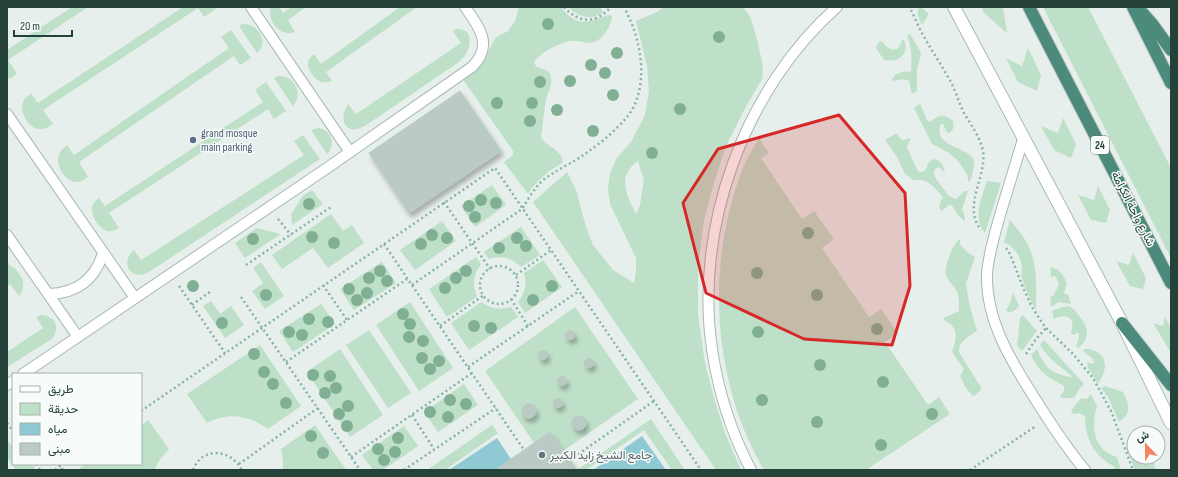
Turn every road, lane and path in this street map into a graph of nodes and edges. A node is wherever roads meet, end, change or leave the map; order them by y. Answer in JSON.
{"nodes":[{"id":1,"x":251,"y":7,"type":"edge"},
{"id":2,"x":465,"y":7,"type":"edge"},
{"id":3,"x":564,"y":7,"type":"edge"},
{"id":4,"x":611,"y":7,"type":"edge"},
{"id":5,"x":624,"y":7,"type":"edge"},
{"id":6,"x":837,"y":7,"type":"edge"},
{"id":7,"x":948,"y":7,"type":"edge"},
{"id":8,"x":954,"y":7,"type":"edge"},
{"id":9,"x":1029,"y":7,"type":"edge"},
{"id":10,"x":1133,"y":7,"type":"edge"},
{"id":11,"x":1137,"y":7,"type":"edge"},
{"id":12,"x":911,"y":10,"type":"dead end"},
{"id":13,"x":960,"y":18,"type":"junction"},
{"id":14,"x":1171,"y":50,"type":"edge"},
{"id":15,"x":1171,"y":83,"type":"edge"},
{"id":16,"x":7,"y":114,"type":"edge"},
{"id":17,"x":1024,"y":136,"type":"junction"},
{"id":18,"x":350,"y":152,"type":"junction"},
{"id":19,"x":444,"y":202,"type":"junction"},
{"id":20,"x":270,"y":207,"type":"junction"},
{"id":21,"x":331,"y":207,"type":"dead end"},
{"id":22,"x":522,"y":209,"type":"junction"},
{"id":23,"x":7,"y":234,"type":"edge"},
{"id":24,"x":291,"y":235,"type":"junction"},
{"id":25,"x":994,"y":240,"type":"junction"},
{"id":26,"x":472,"y":243,"type":"junction"},
{"id":27,"x":384,"y":244,"type":"junction"},
{"id":28,"x":551,"y":250,"type":"junction"},
{"id":29,"x":103,"y":254,"type":"junction"},
{"id":30,"x":246,"y":265,"type":"dead end"},
{"id":31,"x":490,"y":269,"type":"junction"},
{"id":32,"x":171,"y":274,"type":"junction"},
{"id":33,"x":516,"y":275,"type":"junction"},
{"id":34,"x":408,"y":279,"type":"junction"},
{"id":35,"x":1171,"y":284,"type":"edge"},
{"id":36,"x":412,"y":285,"type":"junction"},
{"id":37,"x":323,"y":286,"type":"junction"},
{"id":38,"x":578,"y":290,"type":"junction"},
{"id":39,"x":211,"y":291,"type":"dead end"},
{"id":40,"x":49,"y":294,"type":"junction"},
{"id":41,"x":484,"y":295,"type":"junction"},
{"id":42,"x":241,"y":296,"type":"dead end"},
{"id":43,"x":135,"y":298,"type":"junction"},
{"id":44,"x":511,"y":299,"type":"junction"},
{"id":45,"x":192,"y":305,"type":"junction"},
{"id":46,"x":347,"y":320,"type":"junction"},
{"id":47,"x":1122,"y":323,"type":"junction"},
{"id":48,"x":440,"y":326,"type":"junction"},
{"id":49,"x":528,"y":326,"type":"junction"},
{"id":50,"x":262,"y":327,"type":"junction"},
{"id":51,"x":1046,"y":328,"type":"junction"},
{"id":52,"x":78,"y":337,"type":"junction"},
{"id":53,"x":225,"y":353,"type":"junction"},
{"id":54,"x":286,"y":362,"type":"junction"},
{"id":55,"x":468,"y":367,"type":"junction"},
{"id":56,"x":1016,"y":368,"type":"junction"},
{"id":57,"x":24,"y":373,"type":"edge"},
{"id":58,"x":472,"y":373,"type":"junction"},
{"id":59,"x":1171,"y":385,"type":"edge"},
{"id":60,"x":654,"y":401,"type":"junction"},
{"id":61,"x":318,"y":408,"type":"junction"},
{"id":62,"x":496,"y":408,"type":"junction"},
{"id":63,"x":142,"y":409,"type":"edge"},
{"id":64,"x":412,"y":415,"type":"junction"},
{"id":65,"x":1048,"y":418,"type":"junction"},
{"id":66,"x":7,"y":423,"type":"edge"},
{"id":67,"x":1171,"y":423,"type":"edge"},
{"id":68,"x":8,"y":428,"type":"edge"},
{"id":69,"x":434,"y":449,"type":"junction"},
{"id":70,"x":524,"y":450,"type":"dead end"},
{"id":71,"x":351,"y":457,"type":"junction"},
{"id":72,"x":570,"y":460,"type":"dead end"},
{"id":73,"x":239,"y":464,"type":"junction"},
{"id":74,"x":61,"y":465,"type":"edge"},
{"id":75,"x":54,"y":470,"type":"edge"},
{"id":76,"x":63,"y":470,"type":"edge"},
{"id":77,"x":193,"y":470,"type":"edge"},
{"id":78,"x":242,"y":470,"type":"edge"},
{"id":79,"x":360,"y":470,"type":"edge"},
{"id":80,"x":404,"y":470,"type":"edge"},
{"id":81,"x":701,"y":470,"type":"edge"},
{"id":82,"x":751,"y":470,"type":"edge"},
{"id":83,"x":970,"y":470,"type":"edge"},
{"id":84,"x":1085,"y":470,"type":"edge"},
{"id":85,"x":1133,"y":470,"type":"edge"}],
"edges":[{"from":1,"to":18,"type":"lane"},
{"from":2,"to":18,"type":"lane"},
{"from":3,"to":4,"type":"path"},
{"from":5,"to":22,"type":"path"},
{"from":6,"to":82,"type":"lane"},
{"from":7,"to":13,"type":"lane"},
{"from":8,"to":13,"type":"street"},
{"from":9,"to":35,"type":"highway","name":"شارع واحة الكرامة","number":"24"},
{"from":10,"to":15,"type":"highway"},
{"from":11,"to":14,"type":"highway"},
{"from":12,"to":25,"type":"path"},
{"from":13,"to":17,"type":"street"},
{"from":16,"to":29,"type":"lane"},
{"from":17,"to":25,"type":"lane"},
{"from":17,"to":47,"type":"street"},
{"from":18,"to":20,"type":"lane"},
{"from":19,"to":22,"type":"path"},
{"from":19,"to":26,"type":"path"},
{"from":19,"to":27,"type":"path"},
{"from":20,"to":24,"type":"path"},
{"from":20,"to":32,"type":"lane"},
{"from":21,"to":24,"type":"path"},
{"from":22,"to":26,"type":"path"},
{"from":22,"to":28,"type":"path"},
{"from":23,"to":40,"type":"lane"},
{"from":24,"to":30,"type":"path"},
{"from":25,"to":51,"type":"path"},
{"from":25,"to":56,"type":"lane"},
{"from":26,"to":31,"type":"path"},
{"from":26,"to":36,"type":"path"},
{"from":27,"to":34,"type":"path"},
{"from":27,"to":37,"type":"path"},
{"from":28,"to":33,"type":"path"},
{"from":28,"to":38,"type":"path"},
{"from":29,"to":40,"type":"lane"},
{"from":29,"to":43,"type":"lane"},
{"from":31,"to":33,"type":"path"},
{"from":31,"to":41,"type":"path"},
{"from":32,"to":43,"type":"lane"},
{"from":32,"to":45,"type":"path"},
{"from":33,"to":44,"type":"path"},
{"from":34,"to":36,"type":"path"},
{"from":34,"to":46,"type":"path"},
{"from":36,"to":48,"type":"path"},
{"from":37,"to":46,"type":"path"},
{"from":37,"to":50,"type":"path"},
{"from":38,"to":49,"type":"path"},
{"from":38,"to":60,"type":"path"},
{"from":39,"to":45,"type":"path"},
{"from":40,"to":52,"type":"lane"},
{"from":41,"to":44,"type":"path"},
{"from":41,"to":48,"type":"path"},
{"from":42,"to":50,"type":"path"},
{"from":43,"to":52,"type":"lane"},
{"from":44,"to":49,"type":"path"},
{"from":45,"to":53,"type":"path"},
{"from":46,"to":54,"type":"path"},
{"from":47,"to":59,"type":"highway"},
{"from":47,"to":67,"type":"street"},
{"from":48,"to":55,"type":"path"},
{"from":49,"to":55,"type":"path"},
{"from":50,"to":53,"type":"path"},
{"from":50,"to":54,"type":"path"},
{"from":51,"to":56,"type":"path"},
{"from":51,"to":85,"type":"path"},
{"from":52,"to":57,"type":"lane"},
{"from":53,"to":63,"type":"path"},
{"from":54,"to":61,"type":"path"},
{"from":55,"to":58,"type":"path"},
{"from":56,"to":65,"type":"lane"},
{"from":58,"to":62,"type":"path"},
{"from":58,"to":64,"type":"path"},
{"from":60,"to":72,"type":"path"},
{"from":60,"to":81,"type":"path"},
{"from":61,"to":71,"type":"path"},
{"from":61,"to":73,"type":"path"},
{"from":62,"to":69,"type":"path"},
{"from":62,"to":70,"type":"path"},
{"from":64,"to":69,"type":"path"},
{"from":64,"to":71,"type":"path"},
{"from":65,"to":83,"type":"path"},
{"from":65,"to":84,"type":"lane"},
{"from":66,"to":68,"type":"path"},
{"from":69,"to":80,"type":"path"},
{"from":71,"to":79,"type":"path"},
{"from":73,"to":77,"type":"path"},
{"from":73,"to":78,"type":"path"},
{"from":74,"to":75,"type":"path"},
{"from":74,"to":76,"type":"path"}]}
